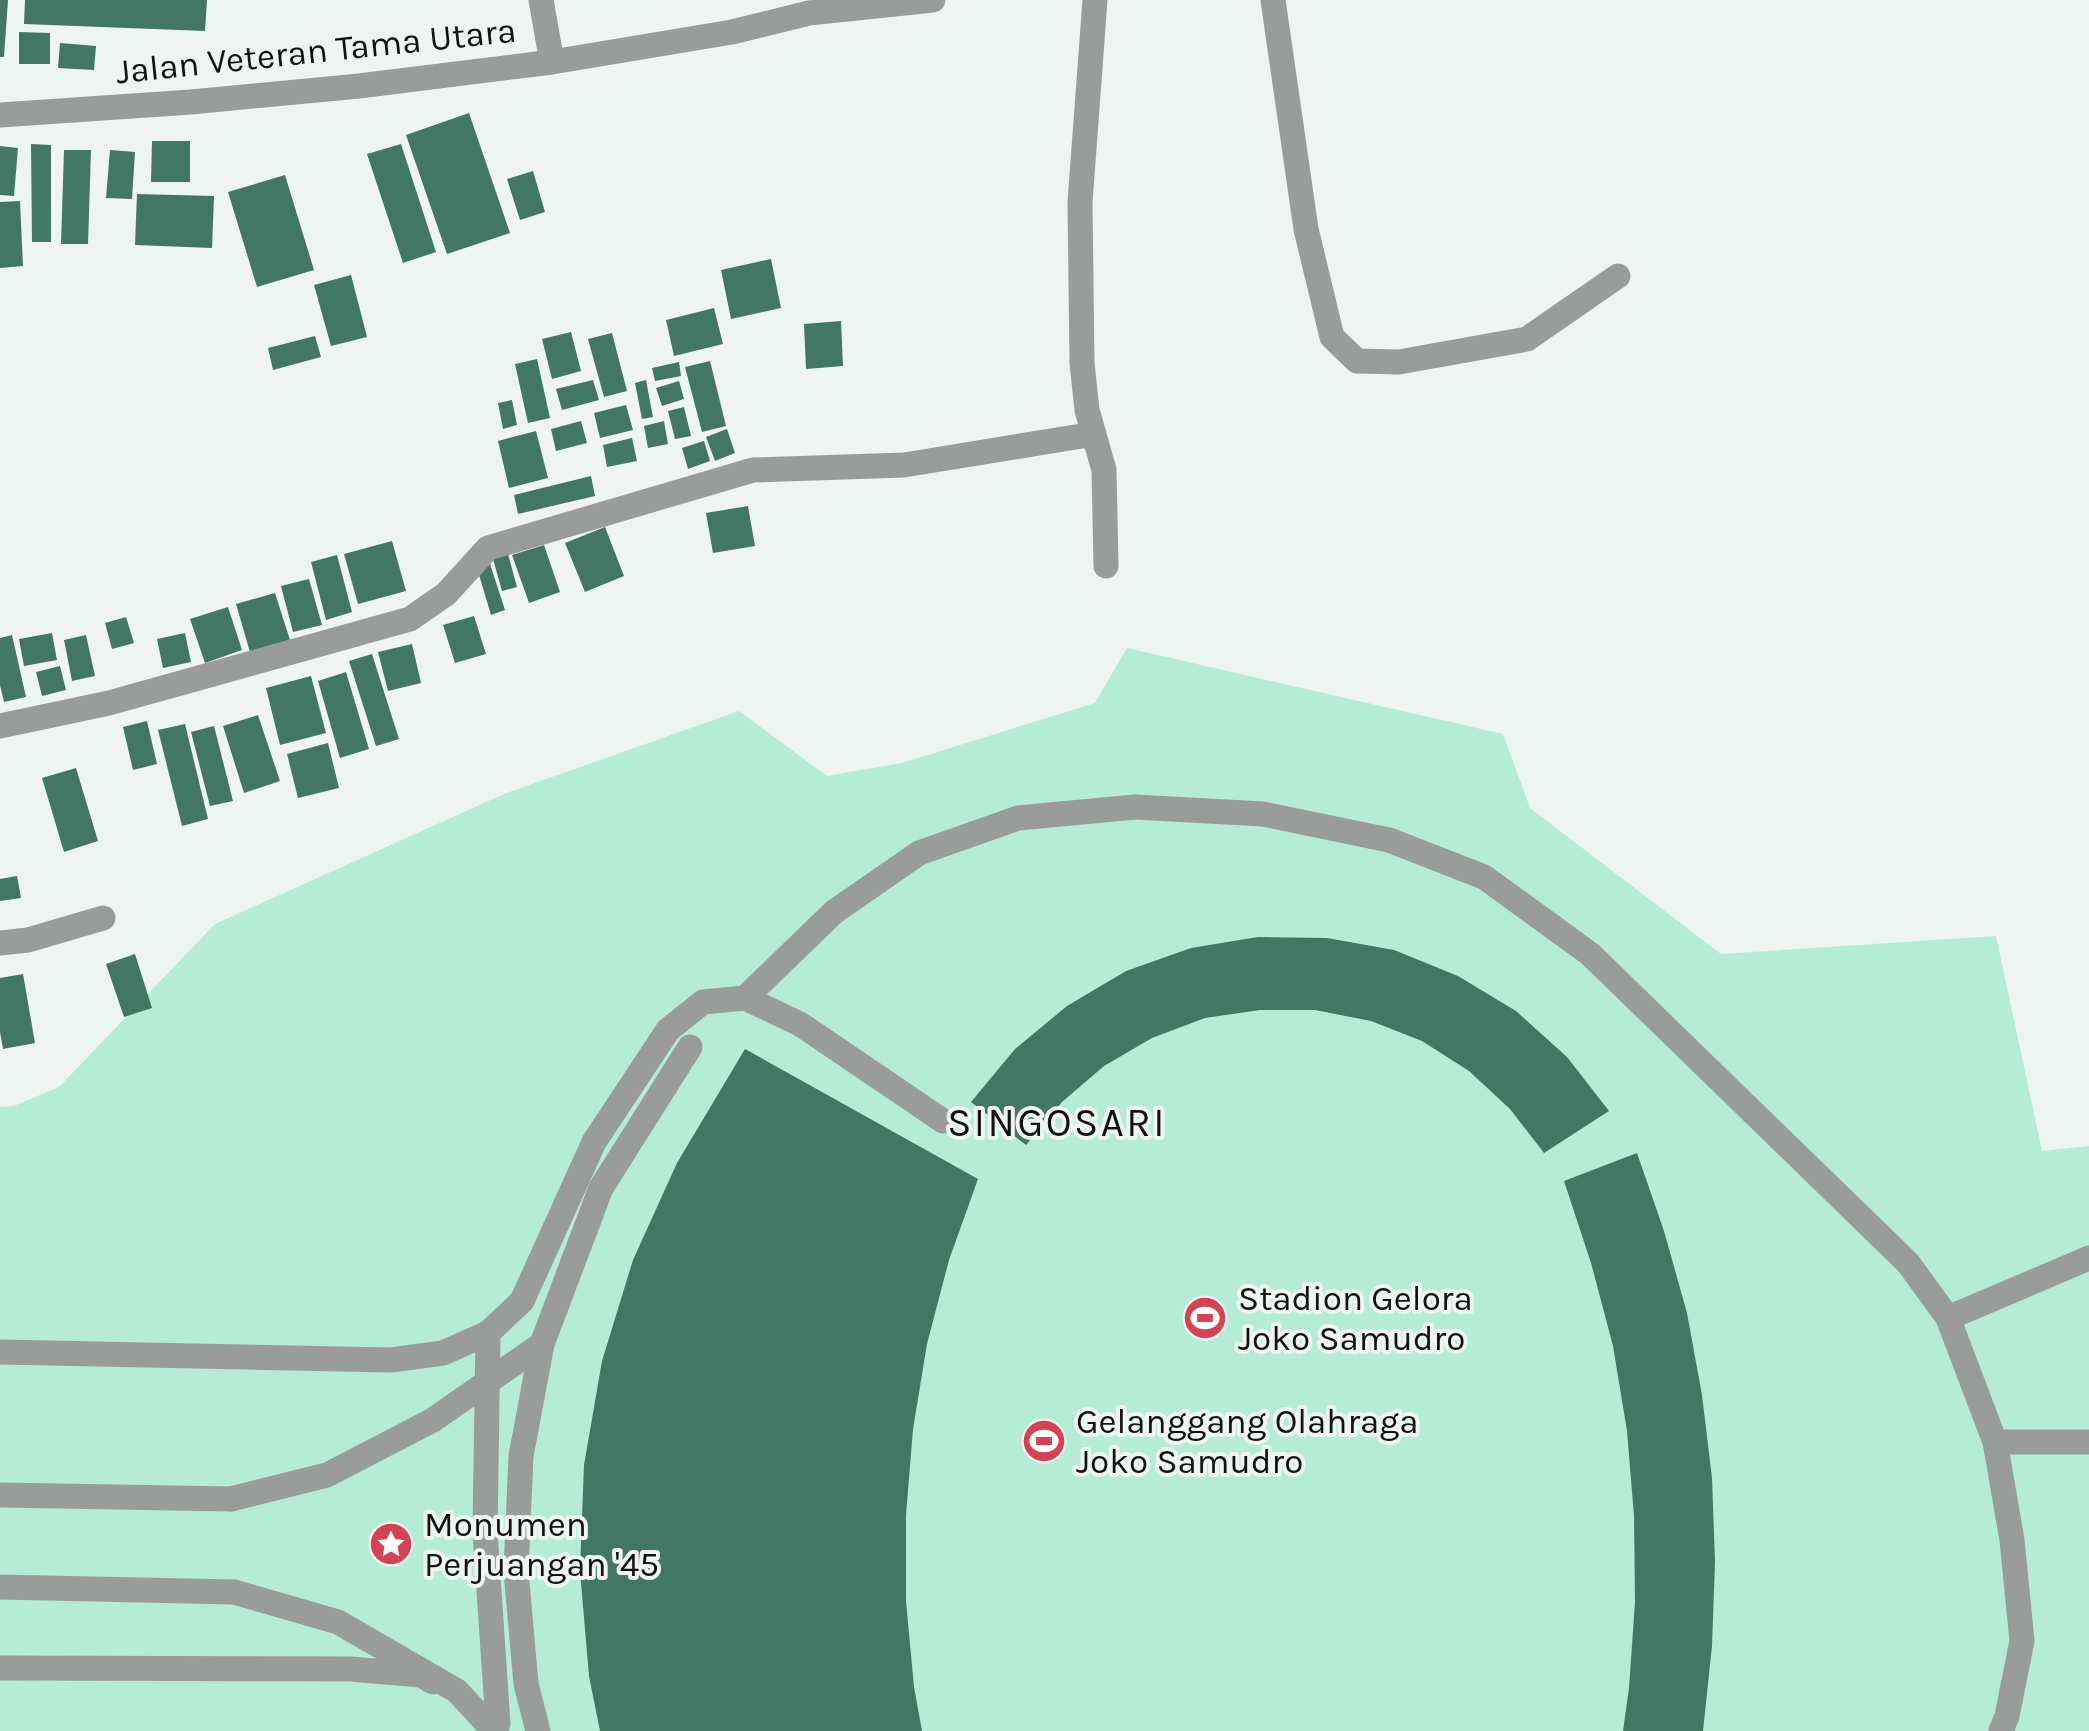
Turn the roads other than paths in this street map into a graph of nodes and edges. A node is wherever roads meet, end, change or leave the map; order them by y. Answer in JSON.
{"nodes":[{"id":1,"x":541,"y":0,"type":"edge"},
{"id":2,"x":933,"y":0,"type":"edge"},
{"id":3,"x":1094,"y":0,"type":"edge"},
{"id":4,"x":1273,"y":0,"type":"edge"},
{"id":5,"x":552,"y":62,"type":"junction"},
{"id":6,"x":0,"y":115,"type":"edge"},
{"id":7,"x":1618,"y":276,"type":"dead end"},
{"id":8,"x":1094,"y":434,"type":"junction"},
{"id":9,"x":1106,"y":566,"type":"dead end"},
{"id":10,"x":0,"y":726,"type":"edge"},
{"id":11,"x":103,"y":918,"type":"dead end"},
{"id":12,"x":0,"y":943,"type":"edge"},
{"id":13,"x":745,"y":998,"type":"junction"},
{"id":14,"x":690,"y":1047,"type":"dead end"},
{"id":15,"x":943,"y":1121,"type":"dead end"},
{"id":16,"x":2089,"y":1258,"type":"edge"},
{"id":17,"x":1948,"y":1318,"type":"junction"},
{"id":18,"x":488,"y":1332,"type":"junction"},
{"id":19,"x":542,"y":1344,"type":"junction"},
{"id":20,"x":0,"y":1352,"type":"edge"},
{"id":21,"x":1996,"y":1442,"type":"junction"},
{"id":22,"x":2089,"y":1442,"type":"edge"},
{"id":23,"x":0,"y":1495,"type":"edge"},
{"id":24,"x":0,"y":1587,"type":"edge"},
{"id":25,"x":0,"y":1668,"type":"edge"},
{"id":26,"x":498,"y":1728,"type":"edge"},
{"id":27,"x":538,"y":1731,"type":"edge"},
{"id":28,"x":2001,"y":1731,"type":"edge"}],
"edges":[{"from":1,"to":5,"type":"street"},
{"from":2,"to":5,"type":"street","name":"Jalan Veteran Tama Utara"},
{"from":3,"to":8,"type":"street"},
{"from":4,"to":7,"type":"street"},
{"from":5,"to":6,"type":"street","name":"Jalan Veteran Tama Utara"},
{"from":8,"to":9,"type":"street"},
{"from":8,"to":10,"type":"street"},
{"from":11,"to":12,"type":"street"},
{"from":13,"to":15,"type":"street"},
{"from":13,"to":17,"type":"street"},
{"from":13,"to":18,"type":"street"},
{"from":14,"to":19,"type":"street"},
{"from":16,"to":17,"type":"street"},
{"from":17,"to":21,"type":"street"},
{"from":18,"to":20,"type":"street"},
{"from":18,"to":26,"type":"street"},
{"from":19,"to":23,"type":"street","bridge":true},
{"from":19,"to":27,"type":"street"},
{"from":21,"to":22,"type":"street"},
{"from":21,"to":28,"type":"street"},
{"from":24,"to":26,"type":"street","bridge":true},
{"from":25,"to":26,"type":"street"}]}
